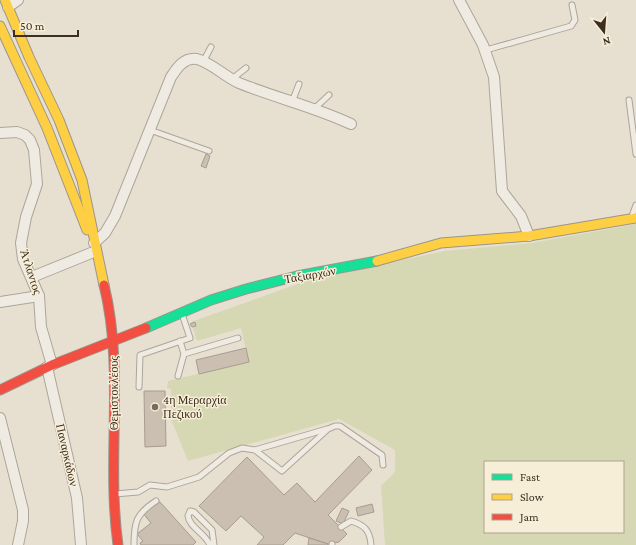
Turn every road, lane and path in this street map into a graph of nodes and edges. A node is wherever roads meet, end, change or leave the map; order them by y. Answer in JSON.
{"nodes":[{"id":1,"x":18,"y":0,"type":"edge"},
{"id":2,"x":460,"y":0,"type":"edge"},
{"id":3,"x":7,"y":3,"type":"edge"},
{"id":4,"x":572,"y":5,"type":"dead end"},
{"id":5,"x":0,"y":26,"type":"edge"},
{"id":6,"x":211,"y":47,"type":"dead end"},
{"id":7,"x":486,"y":50,"type":"junction"},
{"id":8,"x":203,"y":62,"type":"junction"},
{"id":9,"x":246,"y":68,"type":"dead end"},
{"id":10,"x":232,"y":79,"type":"junction"},
{"id":11,"x":300,"y":84,"type":"dead end"},
{"id":12,"x":329,"y":95,"type":"dead end"},
{"id":13,"x":629,"y":100,"type":"dead end"},
{"id":14,"x":292,"y":102,"type":"junction"},
{"id":15,"x":314,"y":109,"type":"junction"},
{"id":16,"x":351,"y":124,"type":"dead end"},
{"id":17,"x":150,"y":130,"type":"junction"},
{"id":18,"x":0,"y":133,"type":"edge"},
{"id":19,"x":209,"y":150,"type":"dead end"},
{"id":20,"x":636,"y":154,"type":"edge"},
{"id":21,"x":636,"y":205,"type":"edge"},
{"id":22,"x":633,"y":219,"type":"edge"},
{"id":23,"x":529,"y":236,"type":"junction"},
{"id":24,"x":95,"y":247,"type":"junction"},
{"id":25,"x":32,"y":277,"type":"junction"},
{"id":26,"x":39,"y":296,"type":"junction"},
{"id":27,"x":0,"y":302,"type":"edge"},
{"id":28,"x":182,"y":313,"type":"junction"},
{"id":29,"x":238,"y":338,"type":"dead end"},
{"id":30,"x":180,"y":341,"type":"junction"},
{"id":31,"x":114,"y":342,"type":"junction"},
{"id":32,"x":184,"y":354,"type":"junction"},
{"id":33,"x":50,"y":366,"type":"junction"},
{"id":34,"x":178,"y":376,"type":"dead end"},
{"id":35,"x":139,"y":387,"type":"dead end"},
{"id":36,"x":0,"y":390,"type":"edge"},
{"id":37,"x":0,"y":418,"type":"edge"},
{"id":38,"x":328,"y":428,"type":"junction"},
{"id":39,"x":255,"y":450,"type":"junction"},
{"id":40,"x":383,"y":466,"type":"dead end"},
{"id":41,"x":114,"y":494,"type":"junction"},
{"id":42,"x":156,"y":500,"type":"dead end"},
{"id":43,"x":341,"y":527,"type":"dead end"},
{"id":44,"x":18,"y":545,"type":"edge"},
{"id":45,"x":81,"y":545,"type":"edge"},
{"id":46,"x":118,"y":545,"type":"edge"},
{"id":47,"x":134,"y":545,"type":"edge"},
{"id":48,"x":210,"y":545,"type":"edge"},
{"id":49,"x":214,"y":545,"type":"edge"},
{"id":50,"x":371,"y":545,"type":"edge"}],
"edges":[{"from":1,"to":3,"type":"street"},
{"from":2,"to":7,"type":"street"},
{"from":3,"to":24,"type":"street","name":"Θεμιστοκλέους"},
{"from":4,"to":7,"type":"lane"},
{"from":5,"to":24,"type":"street","name":"Θεμιστοκλέους"},
{"from":6,"to":8,"type":"lane"},
{"from":7,"to":23,"type":"street"},
{"from":8,"to":10,"type":"street"},
{"from":8,"to":17,"type":"street"},
{"from":9,"to":10,"type":"lane"},
{"from":10,"to":14,"type":"street"},
{"from":11,"to":14,"type":"lane"},
{"from":12,"to":15,"type":"lane"},
{"from":13,"to":20,"type":"lane"},
{"from":14,"to":15,"type":"street"},
{"from":15,"to":16,"type":"street"},
{"from":17,"to":19,"type":"lane"},
{"from":17,"to":24,"type":"street"},
{"from":18,"to":25,"type":"street","name":"Άτλαντος"},
{"from":21,"to":22,"type":"lane"},
{"from":22,"to":23,"type":"street","name":"Ταξιαρχών"},
{"from":23,"to":28,"type":"street","name":"Ταξιαρχών"},
{"from":24,"to":25,"type":"street"},
{"from":24,"to":31,"type":"street","name":"Θεμιστοκλέους"},
{"from":25,"to":26,"type":"street","name":"Άτλαντος"},
{"from":26,"to":27,"type":"street"},
{"from":26,"to":33,"type":"street","name":"Άτλαντος"},
{"from":28,"to":30,"type":"lane"},
{"from":28,"to":31,"type":"street","name":"Ταξιαρχών"},
{"from":29,"to":32,"type":"lane"},
{"from":30,"to":32,"type":"lane"},
{"from":30,"to":35,"type":"lane"},
{"from":31,"to":33,"type":"street","name":"Ταξιαρχών"},
{"from":31,"to":41,"type":"street","name":"Θεμιστοκλέους"},
{"from":32,"to":34,"type":"lane"},
{"from":33,"to":36,"type":"street","name":"Ταξιαρχών"},
{"from":33,"to":45,"type":"street","name":"Παναρκάδων"},
{"from":37,"to":44,"type":"street"},
{"from":38,"to":39,"type":"lane"},
{"from":38,"to":39,"type":"lane"},
{"from":38,"to":40,"type":"lane"},
{"from":39,"to":41,"type":"lane"},
{"from":41,"to":46,"type":"street","name":"Θεμιστοκλέους"},
{"from":42,"to":47,"type":"lane"},
{"from":43,"to":50,"type":"lane"},
{"from":48,"to":49,"type":"lane"}]}
